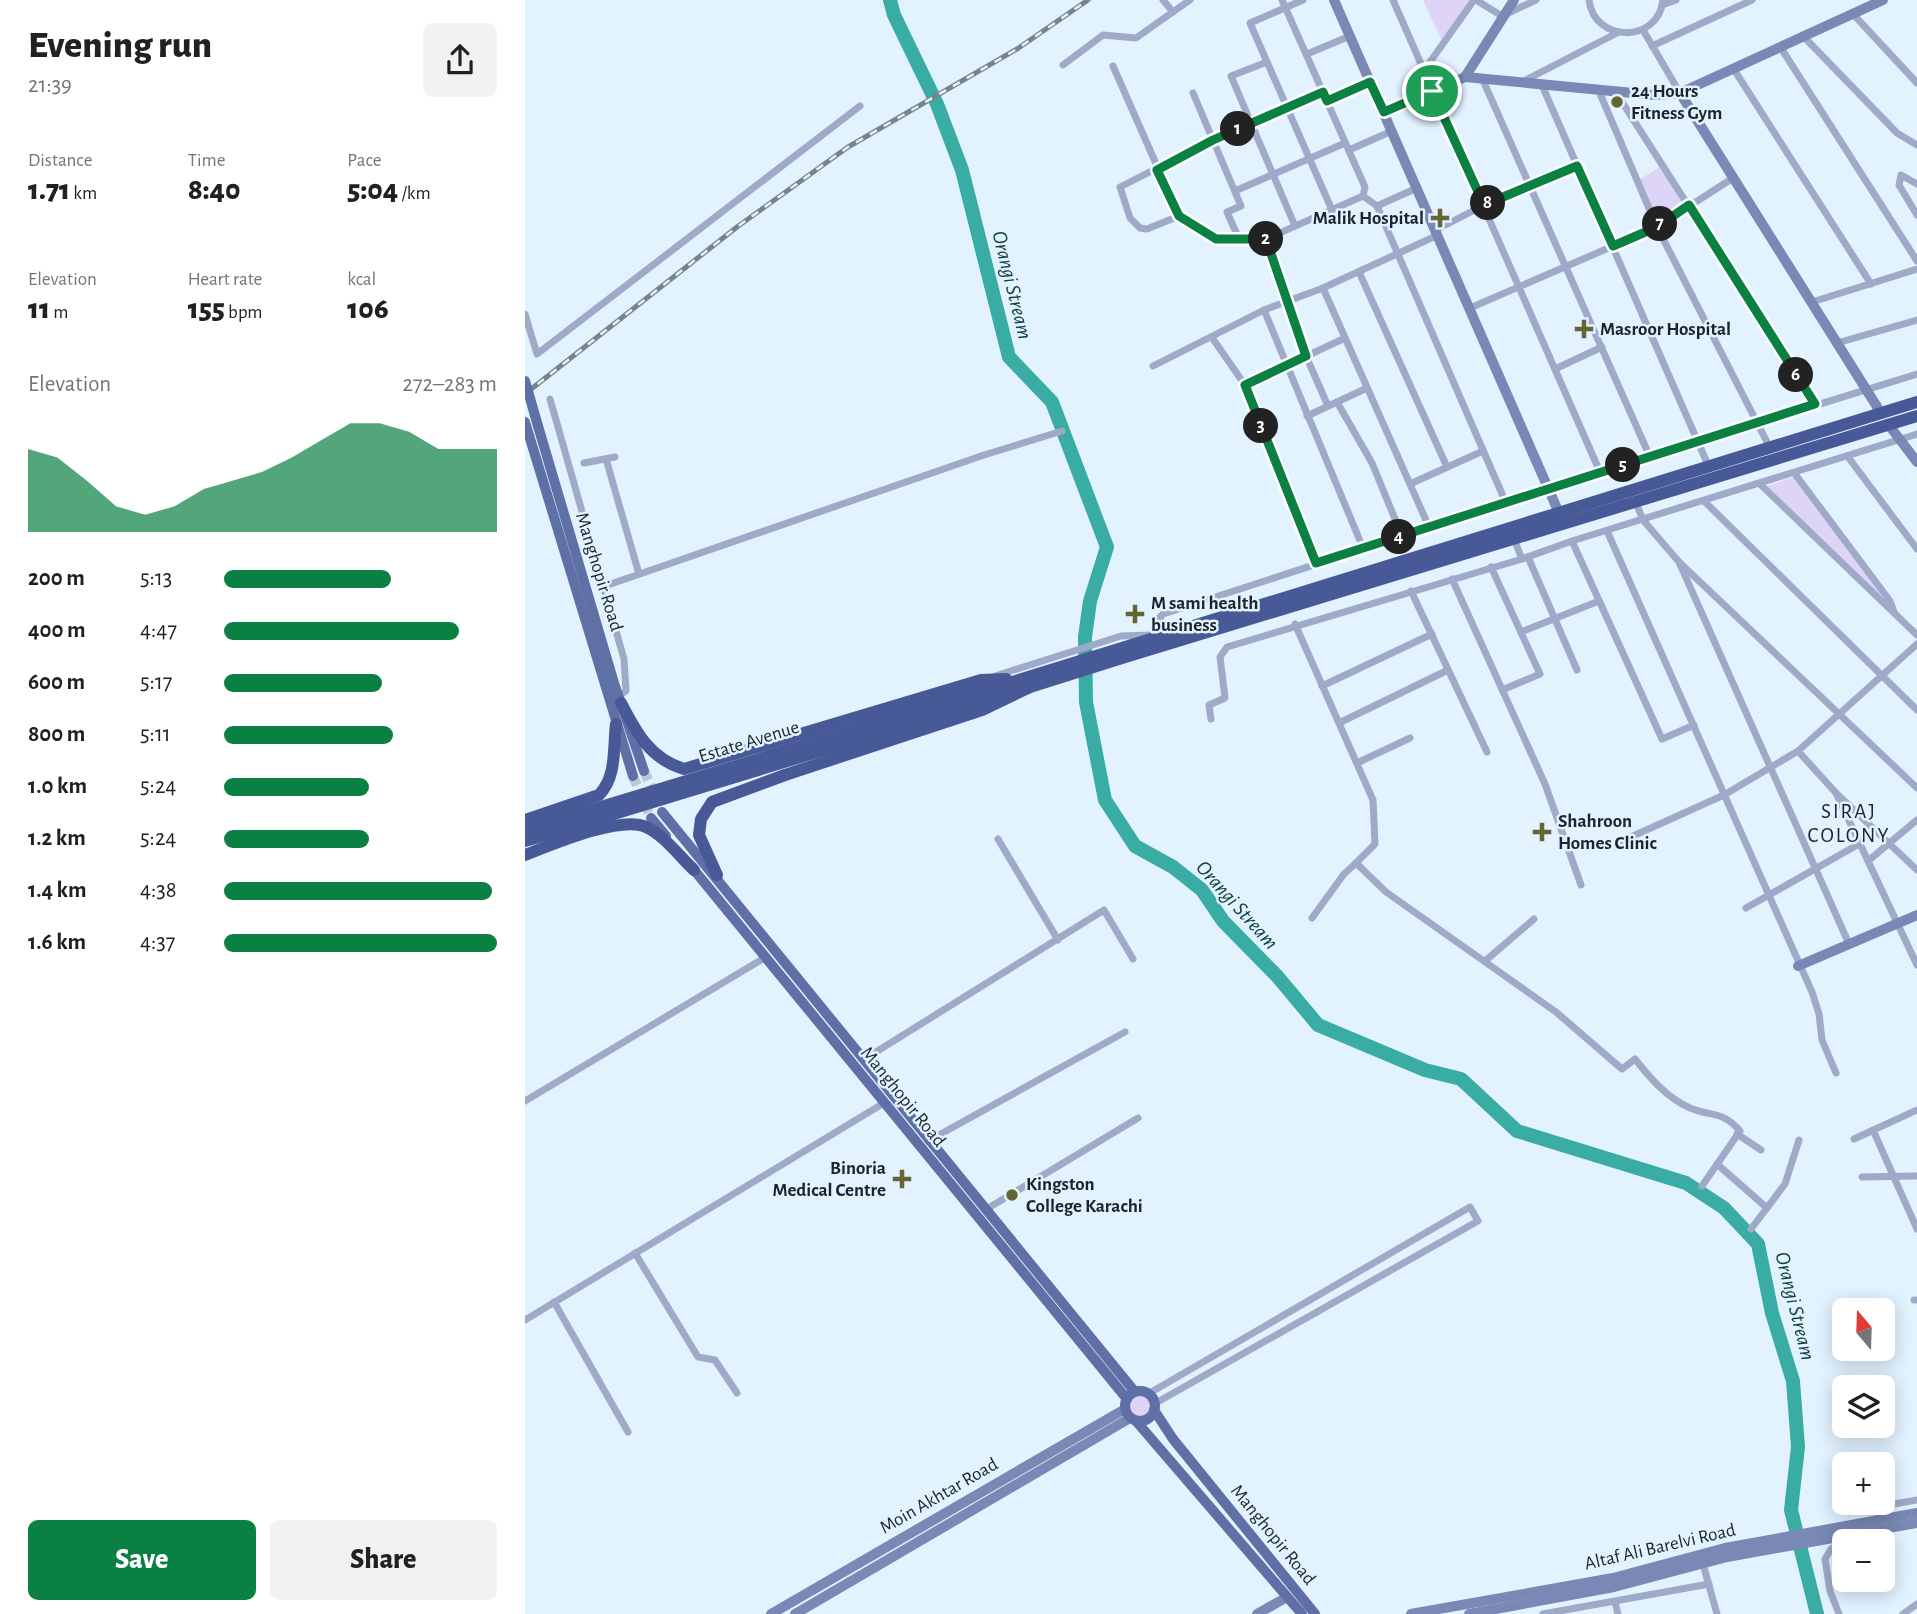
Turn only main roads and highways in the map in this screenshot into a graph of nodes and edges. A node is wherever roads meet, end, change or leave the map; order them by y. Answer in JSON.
{"nodes":[{"id":1,"x":525,"y":382,"type":"edge"},
{"id":2,"x":1917,"y":402,"type":"edge"},
{"id":3,"x":1917,"y":416,"type":"edge"},
{"id":4,"x":530,"y":426,"type":"edge"},
{"id":5,"x":1121,"y":653,"type":"junction"},
{"id":6,"x":1029,"y":682,"type":"junction"},
{"id":7,"x":982,"y":685,"type":"junction"},
{"id":8,"x":620,"y":699,"type":"junction"},
{"id":9,"x":616,"y":724,"type":"junction"},
{"id":10,"x":710,"y":763,"type":"junction"},
{"id":11,"x":785,"y":775,"type":"junction"},
{"id":12,"x":662,"y":813,"type":"tunnel mouth"},
{"id":13,"x":651,"y":818,"type":"tunnel mouth"},
{"id":14,"x":525,"y":821,"type":"edge"},
{"id":15,"x":525,"y":830,"type":"edge"},
{"id":16,"x":525,"y":841,"type":"edge"},
{"id":17,"x":559,"y":842,"type":"junction"},
{"id":18,"x":525,"y":855,"type":"edge"},
{"id":19,"x":694,"y":870,"type":"junction"},
{"id":20,"x":717,"y":875,"type":"junction"},
{"id":21,"x":1152,"y":1402,"type":"junction"},
{"id":22,"x":1131,"y":1408,"type":"junction"},
{"id":23,"x":1170,"y":1434,"type":"junction"},
{"id":24,"x":1156,"y":1444,"type":"junction"},
{"id":25,"x":1302,"y":1614,"type":"edge"},
{"id":26,"x":1315,"y":1614,"type":"edge"}],
"edges":[{"from":1,"to":4,"type":"main road","name":"Manghopir Road","bridge":true},
{"from":2,"to":5,"type":"highway"},
{"from":3,"to":5,"type":"highway"},
{"from":4,"to":8,"type":"main road","name":"Manghopir Road"},
{"from":4,"to":9,"type":"main road","name":"Manghopir Road"},
{"from":5,"to":6,"type":"highway"},
{"from":6,"to":7,"type":"highway"},
{"from":6,"to":11,"type":"highway"},
{"from":6,"to":16,"type":"highway","bridge":true},
{"from":7,"to":10,"type":"highway"},
{"from":7,"to":15,"type":"highway","name":"Estate Avenue","bridge":true},
{"from":8,"to":9,"type":"main road","name":"Manghopir Road"},
{"from":8,"to":10,"type":"highway"},
{"from":9,"to":14,"type":"highway"},
{"from":10,"to":11,"type":"highway"},
{"from":11,"to":20,"type":"highway"},
{"from":12,"to":20,"type":"main road"},
{"from":13,"to":19,"type":"main road","name":"Manghopir Road"},
{"from":14,"to":17,"type":"highway"},
{"from":17,"to":18,"type":"highway"},
{"from":17,"to":19,"type":"highway"},
{"from":19,"to":22,"type":"main road","name":"Manghopir Road"},
{"from":20,"to":22,"type":"main road"},
{"from":21,"to":22,"type":"main road"},
{"from":21,"to":22,"type":"main road"},
{"from":21,"to":23,"type":"main road","name":"Manghopir Road"},
{"from":22,"to":24,"type":"main road","name":"Manghopir Road"},
{"from":23,"to":24,"type":"main road"},
{"from":23,"to":26,"type":"main road","name":"Manghopir Road"},
{"from":24,"to":25,"type":"main road","name":"Manghopir Road"}]}
